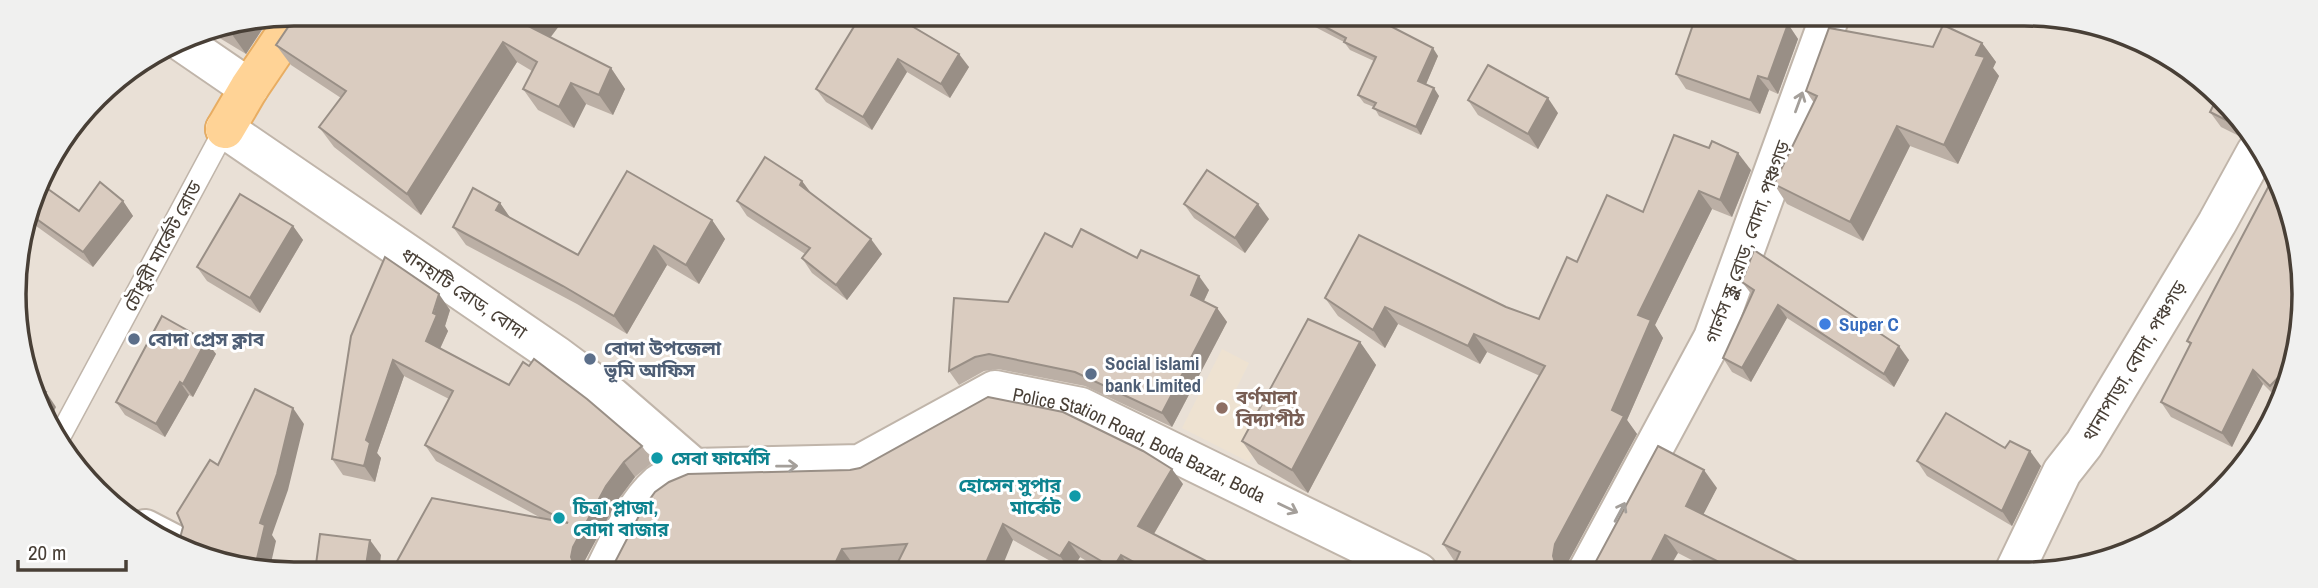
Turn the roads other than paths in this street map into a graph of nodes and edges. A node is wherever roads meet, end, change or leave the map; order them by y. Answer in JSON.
{"nodes":[{"id":1,"x":291,"y":26,"type":"edge"},
{"id":2,"x":1826,"y":26,"type":"edge"},
{"id":3,"x":190,"y":48,"type":"edge"},
{"id":4,"x":248,"y":88,"type":"junction"},
{"id":5,"x":225,"y":129,"type":"junction"},
{"id":6,"x":2254,"y":156,"type":"edge"},
{"id":7,"x":63,"y":430,"type":"edge"},
{"id":8,"x":694,"y":468,"type":"junction"},
{"id":9,"x":609,"y":562,"type":"edge"},
{"id":10,"x":1399,"y":562,"type":"edge"},
{"id":11,"x":1592,"y":562,"type":"edge"},
{"id":12,"x":2019,"y":562,"type":"edge"}],
"edges":[{"from":1,"to":4,"type":"main road"},
{"from":11,"to":2,"type":"street","name":"গার্লস স্কুল রোড, বোদা, পঞ্চগড়","one_way":true},
{"from":3,"to":4,"type":"street"},
{"from":4,"to":5,"type":"main road"},
{"from":5,"to":7,"type":"lane","name":"চৌধুরী মার্কেট রোড"},
{"from":5,"to":8,"type":"street","name":"ধানহাটি রোড, বোদা"},
{"from":6,"to":12,"type":"street","name":"থানাপাড়া, বোদা, পঞ্চগড়"},
{"from":8,"to":9,"type":"street"},
{"from":8,"to":10,"type":"street","name":"Police Station Road, Boda Bazar, Boda","one_way":true}]}
